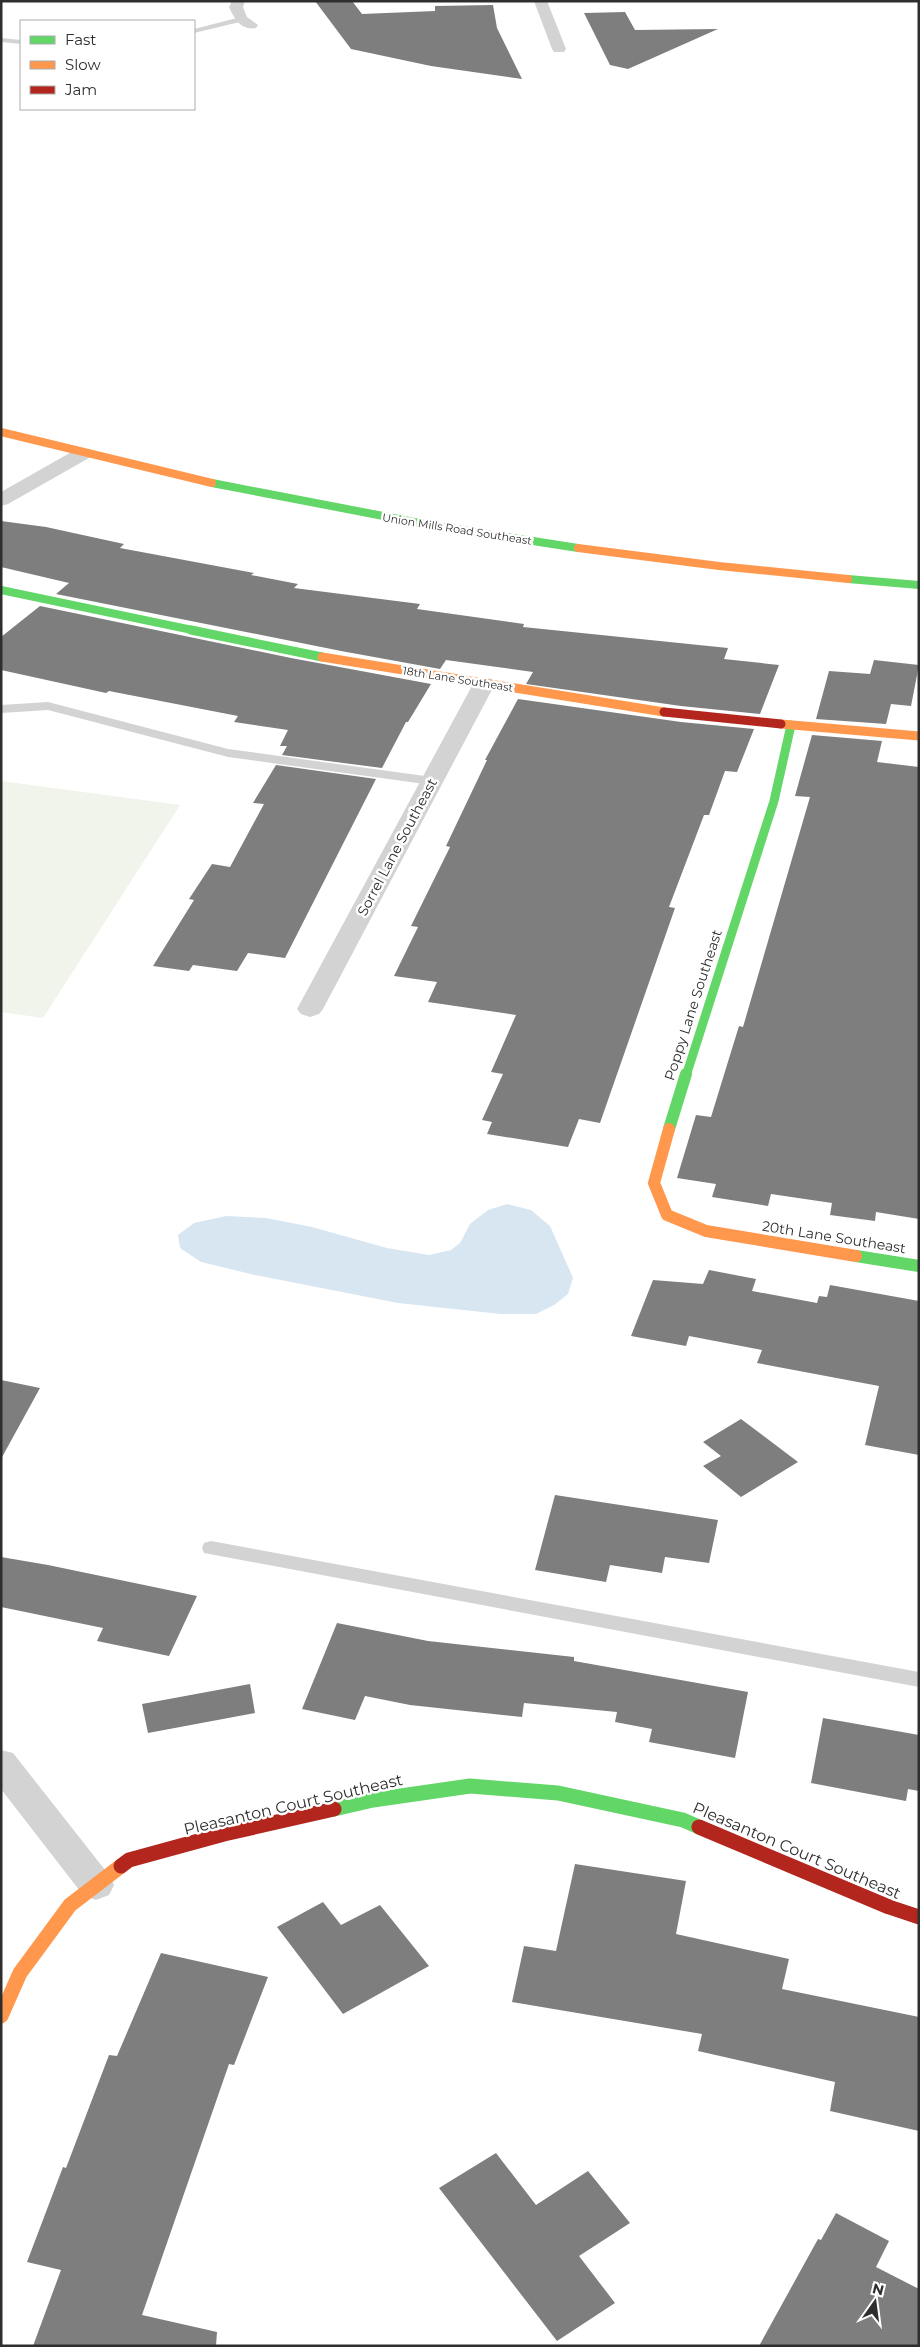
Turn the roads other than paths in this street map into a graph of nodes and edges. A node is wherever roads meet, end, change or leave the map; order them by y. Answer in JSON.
{"nodes":[{"id":1,"x":239,"y":1,"type":"edge"},
{"id":2,"x":540,"y":1,"type":"edge"},
{"id":3,"x":246,"y":22,"type":"joint"},
{"id":4,"x":195,"y":31,"type":"edge"},
{"id":5,"x":1,"y":40,"type":"edge"},
{"id":6,"x":20,"y":42,"type":"edge"},
{"id":7,"x":559,"y":50,"type":"dead end"},
{"id":8,"x":1,"y":432,"type":"edge"},
{"id":9,"x":82,"y":454,"type":"junction"},
{"id":10,"x":1,"y":500,"type":"edge"},
{"id":11,"x":919,"y":585,"type":"edge"},
{"id":12,"x":1,"y":590,"type":"edge"},
{"id":13,"x":484,"y":684,"type":"junction"},
{"id":14,"x":1,"y":709,"type":"edge"},
{"id":15,"x":791,"y":725,"type":"junction"},
{"id":16,"x":919,"y":736,"type":"edge"},
{"id":17,"x":432,"y":781,"type":"junction"},
{"id":18,"x":310,"y":1009,"type":"dead end"},
{"id":19,"x":745,"y":1238,"type":"joint"},
{"id":20,"x":919,"y":1266,"type":"edge"},
{"id":21,"x":211,"y":1548,"type":"dead end"},
{"id":22,"x":919,"y":1680,"type":"edge"},
{"id":23,"x":1,"y":1762,"type":"edge"},
{"id":24,"x":96,"y":1885,"type":"junction"},
{"id":25,"x":919,"y":1917,"type":"edge"},
{"id":26,"x":1,"y":2016,"type":"edge"}],
"edges":[{"from":1,"to":3,"type":"street"},
{"from":2,"to":7,"type":"street"},
{"from":3,"to":4,"type":"lane"},
{"from":5,"to":6,"type":"lane"},
{"from":8,"to":9,"type":"street","name":"Union Mills Road Southeast"},
{"from":9,"to":10,"type":"street"},
{"from":9,"to":11,"type":"street","name":"Union Mills Road Southeast"},
{"from":12,"to":13,"type":"street","name":"18th Lane Southeast"},
{"from":13,"to":15,"type":"street","name":"18th Lane Southeast"},
{"from":13,"to":17,"type":"street","name":"Sorrel Lane Southeast"},
{"from":14,"to":17,"type":"lane"},
{"from":15,"to":16,"type":"street","name":"18th Lane Southeast"},
{"from":15,"to":19,"type":"street","name":"Poppy Lane Southeast"},
{"from":17,"to":18,"type":"street","name":"Sorrel Lane Southeast"},
{"from":19,"to":20,"type":"street","name":"20th Lane Southeast"},
{"from":21,"to":22,"type":"lane"},
{"from":23,"to":24,"type":"street"},
{"from":24,"to":25,"type":"street","name":"Pleasanton Court Southeast"},
{"from":24,"to":26,"type":"street","name":"Pleasanton Court Southeast"}]}
